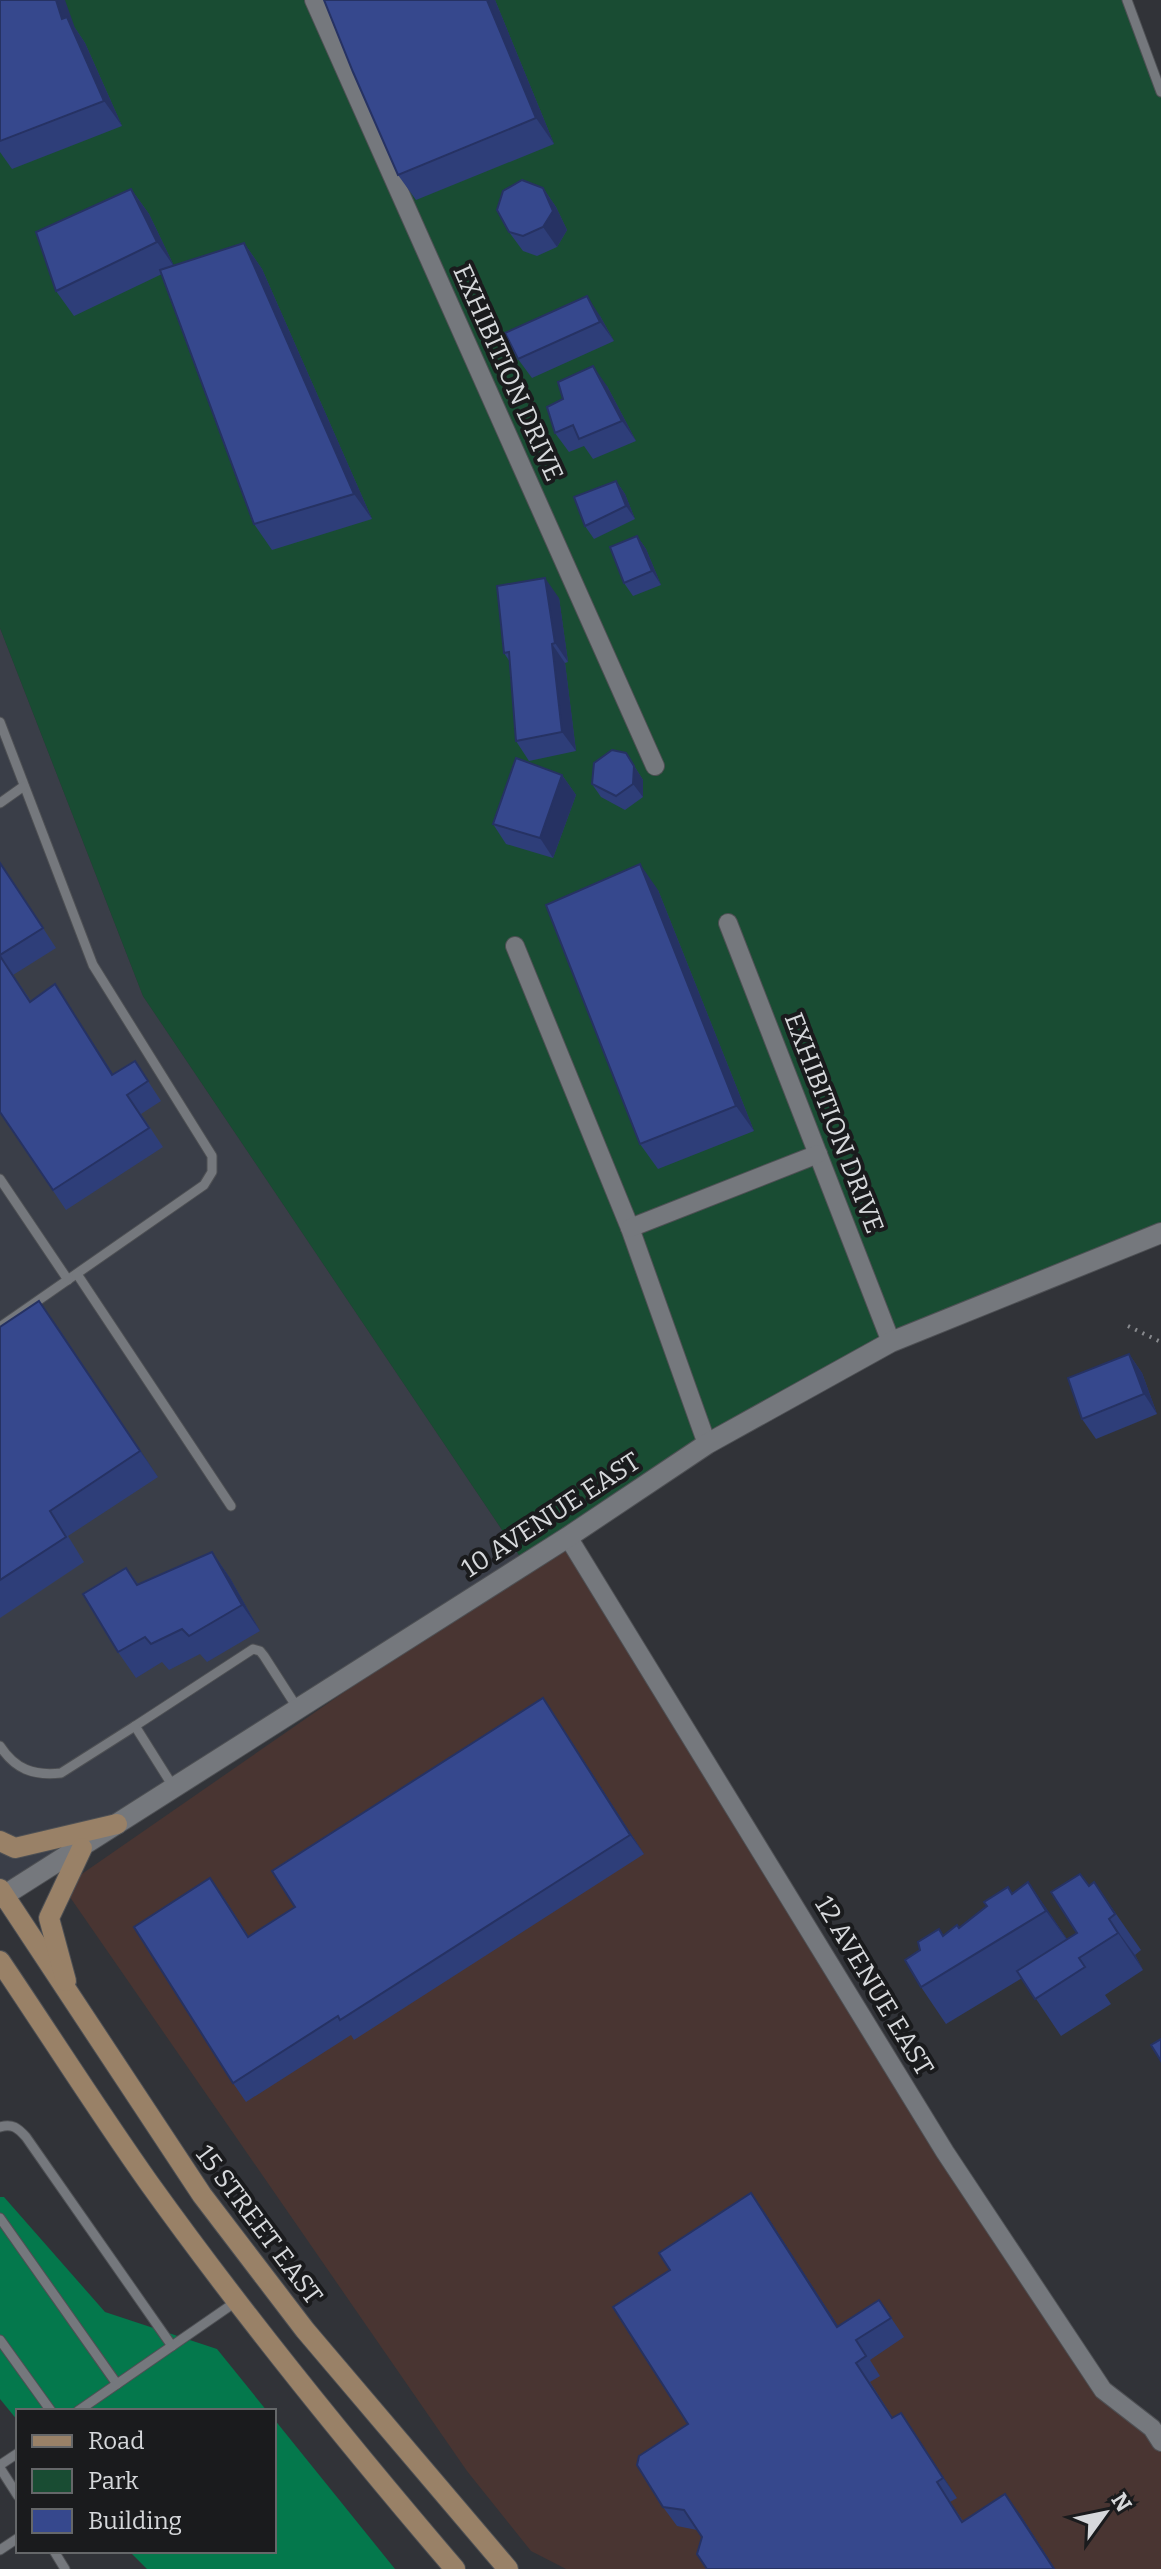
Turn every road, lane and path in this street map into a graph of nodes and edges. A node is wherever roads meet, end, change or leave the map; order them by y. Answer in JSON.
{"nodes":[{"id":1,"x":314,"y":0,"type":"edge"},
{"id":2,"x":1127,"y":0,"type":"edge"},
{"id":3,"x":1161,"y":92,"type":"edge"},
{"id":4,"x":0,"y":722,"type":"edge"},
{"id":5,"x":655,"y":766,"type":"dead end"},
{"id":6,"x":24,"y":786,"type":"junction"},
{"id":7,"x":0,"y":803,"type":"edge"},
{"id":8,"x":728,"y":923,"type":"dead end"},
{"id":9,"x":515,"y":946,"type":"dead end"},
{"id":10,"x":818,"y":1154,"type":"junction"},
{"id":11,"x":0,"y":1179,"type":"edge"},
{"id":12,"x":630,"y":1228,"type":"junction"},
{"id":13,"x":1161,"y":1233,"type":"edge"},
{"id":14,"x":72,"y":1277,"type":"junction"},
{"id":15,"x":1128,"y":1326,"type":"dead end"},
{"id":16,"x":0,"y":1327,"type":"edge"},
{"id":17,"x":891,"y":1342,"type":"junction"},
{"id":18,"x":1161,"y":1342,"type":"edge"},
{"id":19,"x":707,"y":1444,"type":"junction"},
{"id":20,"x":231,"y":1506,"type":"dead end"},
{"id":21,"x":568,"y":1537,"type":"junction"},
{"id":22,"x":298,"y":1709,"type":"junction"},
{"id":23,"x":135,"y":1726,"type":"junction"},
{"id":24,"x":0,"y":1746,"type":"edge"},
{"id":25,"x":174,"y":1788,"type":"junction"},
{"id":26,"x":117,"y":1824,"type":"junction"},
{"id":27,"x":0,"y":1841,"type":"edge"},
{"id":28,"x":82,"y":1848,"type":"junction"},
{"id":29,"x":1,"y":1894,"type":"edge"},
{"id":30,"x":0,"y":1961,"type":"edge"},
{"id":31,"x":72,"y":2000,"type":"junction"},
{"id":32,"x":0,"y":2127,"type":"edge"},
{"id":33,"x":0,"y":2218,"type":"edge"},
{"id":34,"x":237,"y":2301,"type":"junction"},
{"id":35,"x":0,"y":2340,"type":"edge"},
{"id":36,"x":172,"y":2346,"type":"junction"},
{"id":37,"x":117,"y":2384,"type":"junction"},
{"id":38,"x":50,"y":2409,"type":"edge"},
{"id":39,"x":81,"y":2409,"type":"edge"},
{"id":40,"x":1161,"y":2442,"type":"edge"},
{"id":41,"x":0,"y":2466,"type":"edge"},
{"id":42,"x":16,"y":2493,"type":"edge"},
{"id":43,"x":455,"y":2569,"type":"edge"},
{"id":44,"x":508,"y":2569,"type":"edge"}],
"edges":[{"from":1,"to":5,"type":"street","name":"EXHIBITION DRIVE"},
{"from":2,"to":3,"type":"lane"},
{"from":4,"to":6,"type":"lane"},
{"from":6,"to":7,"type":"lane"},
{"from":6,"to":14,"type":"lane"},
{"from":8,"to":10,"type":"street","name":"EXHIBITION DRIVE"},
{"from":9,"to":12,"type":"street"},
{"from":10,"to":12,"type":"street"},
{"from":10,"to":17,"type":"street","name":"EXHIBITION DRIVE"},
{"from":11,"to":14,"type":"lane"},
{"from":12,"to":19,"type":"street"},
{"from":13,"to":17,"type":"street","name":"10 AVENUE EAST"},
{"from":14,"to":16,"type":"lane"},
{"from":14,"to":20,"type":"lane"},
{"from":15,"to":18,"type":"path"},
{"from":17,"to":19,"type":"street","name":"10 AVENUE EAST"},
{"from":19,"to":21,"type":"street","name":"10 AVENUE EAST"},
{"from":21,"to":22,"type":"street","name":"10 AVENUE EAST"},
{"from":21,"to":40,"type":"street","name":"12 AVENUE EAST"},
{"from":22,"to":23,"type":"lane"},
{"from":22,"to":25,"type":"street","name":"10 AVENUE EAST"},
{"from":23,"to":24,"type":"lane"},
{"from":23,"to":25,"type":"lane"},
{"from":25,"to":26,"type":"street","name":"10 AVENUE EAST"},
{"from":26,"to":27,"type":"main road"},
{"from":26,"to":28,"type":"street","name":"10 AVENUE EAST"},
{"from":28,"to":29,"type":"street","name":"10 AVENUE EAST"},
{"from":28,"to":31,"type":"main road"},
{"from":29,"to":31,"type":"main road","name":"15 STREET EAST"},
{"from":30,"to":34,"type":"main road"},
{"from":31,"to":44,"type":"main road","name":"15 STREET EAST"},
{"from":32,"to":36,"type":"lane"},
{"from":33,"to":37,"type":"lane"},
{"from":34,"to":36,"type":"lane"},
{"from":34,"to":43,"type":"main road"},
{"from":35,"to":38,"type":"lane"},
{"from":36,"to":37,"type":"lane"},
{"from":37,"to":39,"type":"lane"},
{"from":41,"to":42,"type":"lane"}]}
